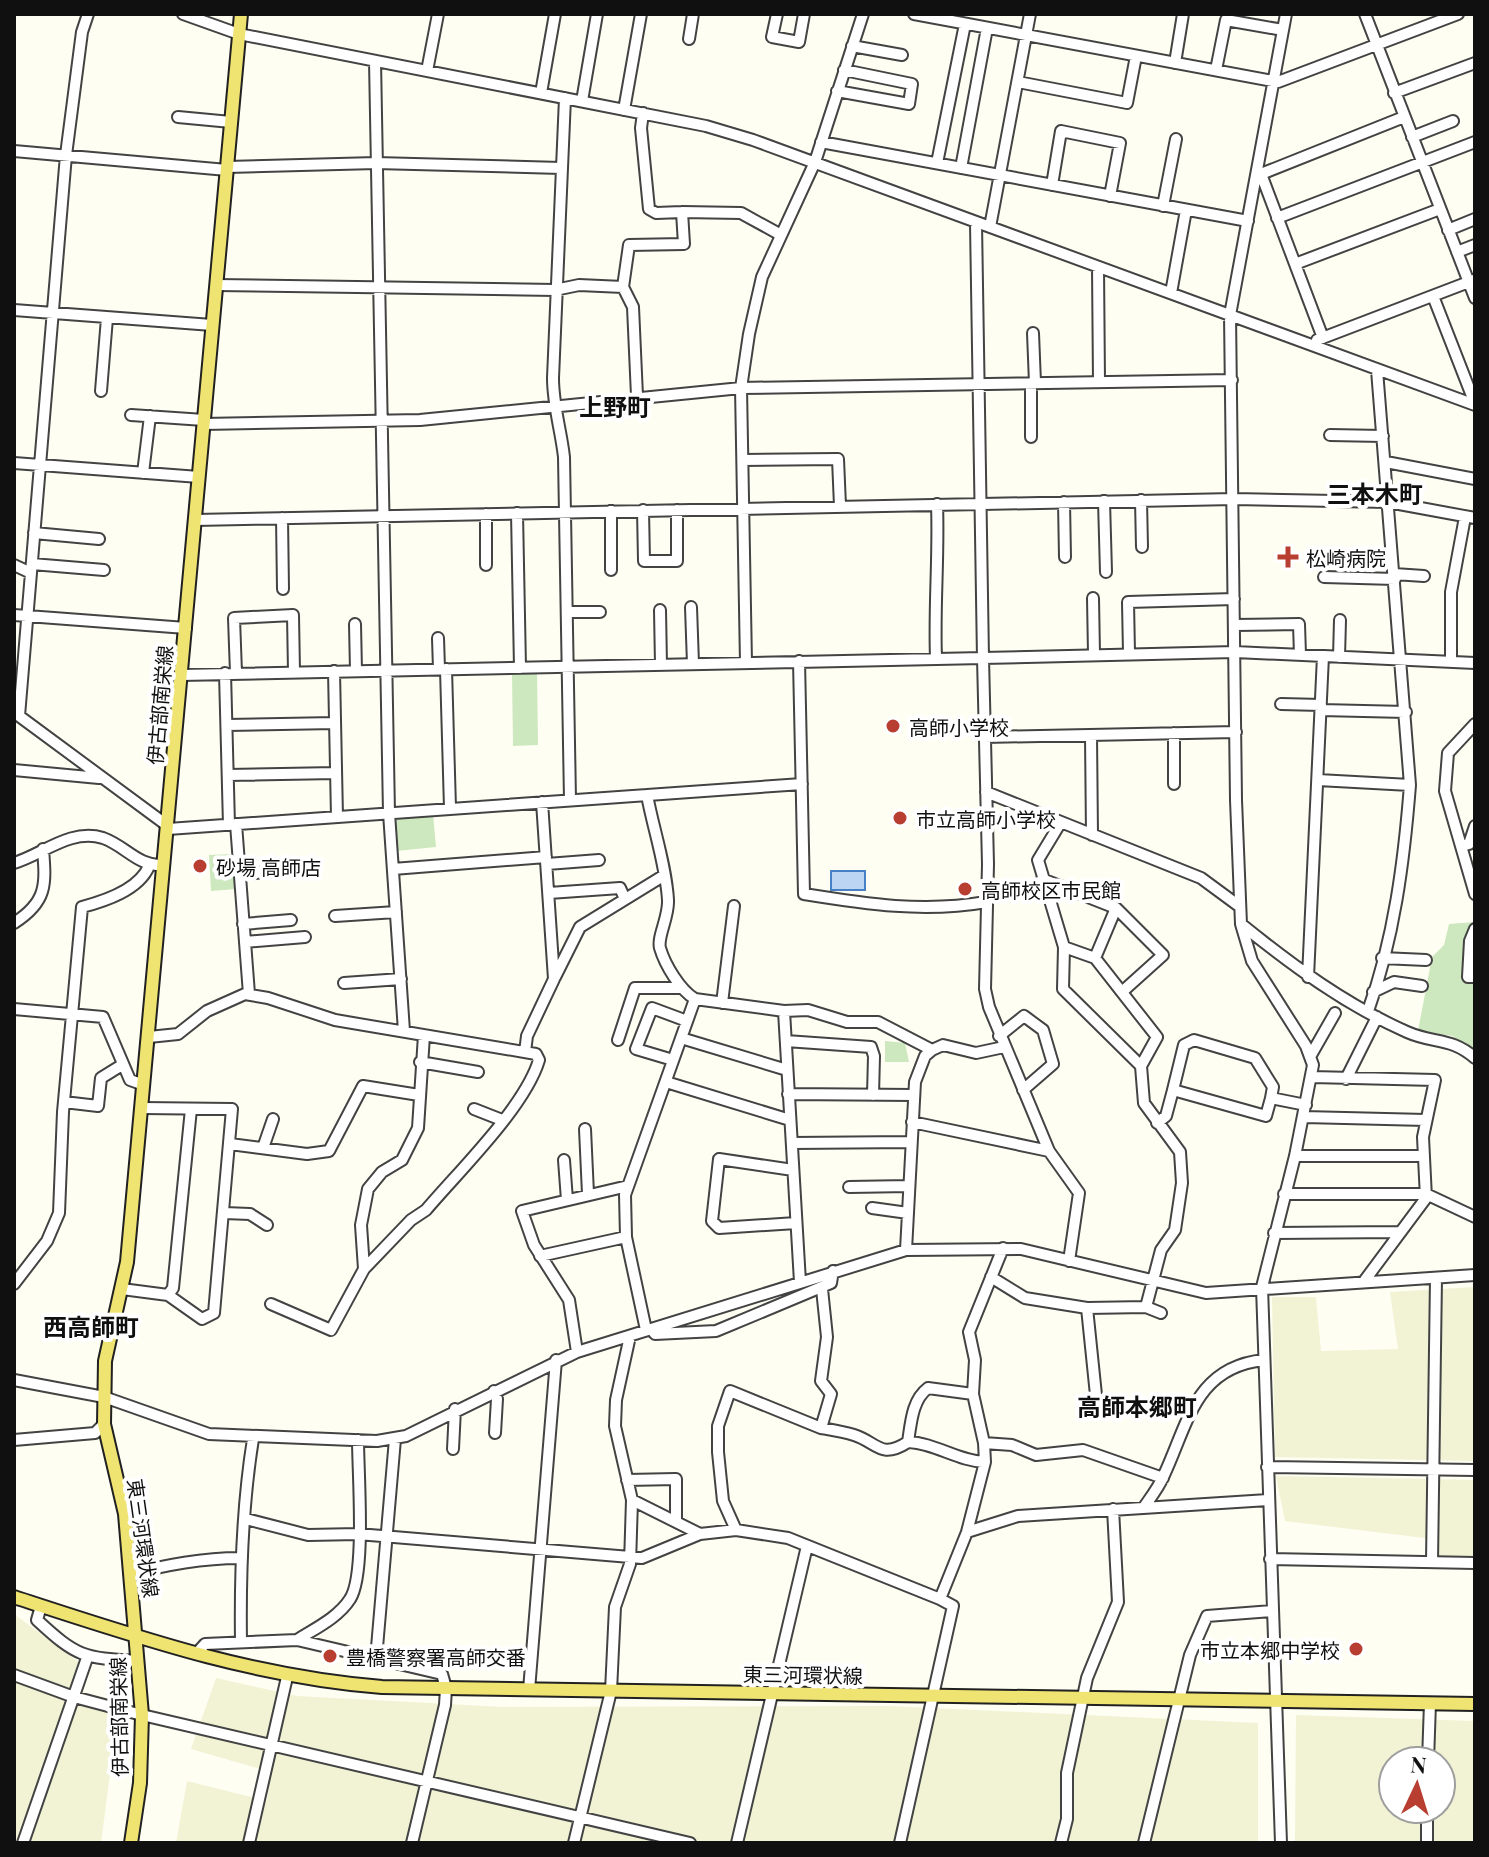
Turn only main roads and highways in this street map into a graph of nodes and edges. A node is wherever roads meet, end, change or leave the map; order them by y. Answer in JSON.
{"nodes":[{"id":1,"x":241,"y":14,"type":"edge"},
{"id":2,"x":104,"y":1397,"type":"joint"},
{"id":3,"x":14,"y":1597,"type":"edge"},
{"id":4,"x":136,"y":1637,"type":"junction"},
{"id":5,"x":1475,"y":1704,"type":"edge"},
{"id":6,"x":131,"y":1843,"type":"edge"}],
"edges":[{"from":1,"to":2,"type":"main road","name":"伊古部南栄線"},
{"from":2,"to":4,"type":"main road","name":"東三河環状線"},
{"from":3,"to":4,"type":"main road","name":"東三河環状線"},
{"from":4,"to":5,"type":"main road","name":"東三河環状線"},
{"from":4,"to":6,"type":"main road","name":"伊古部南栄線"}]}
